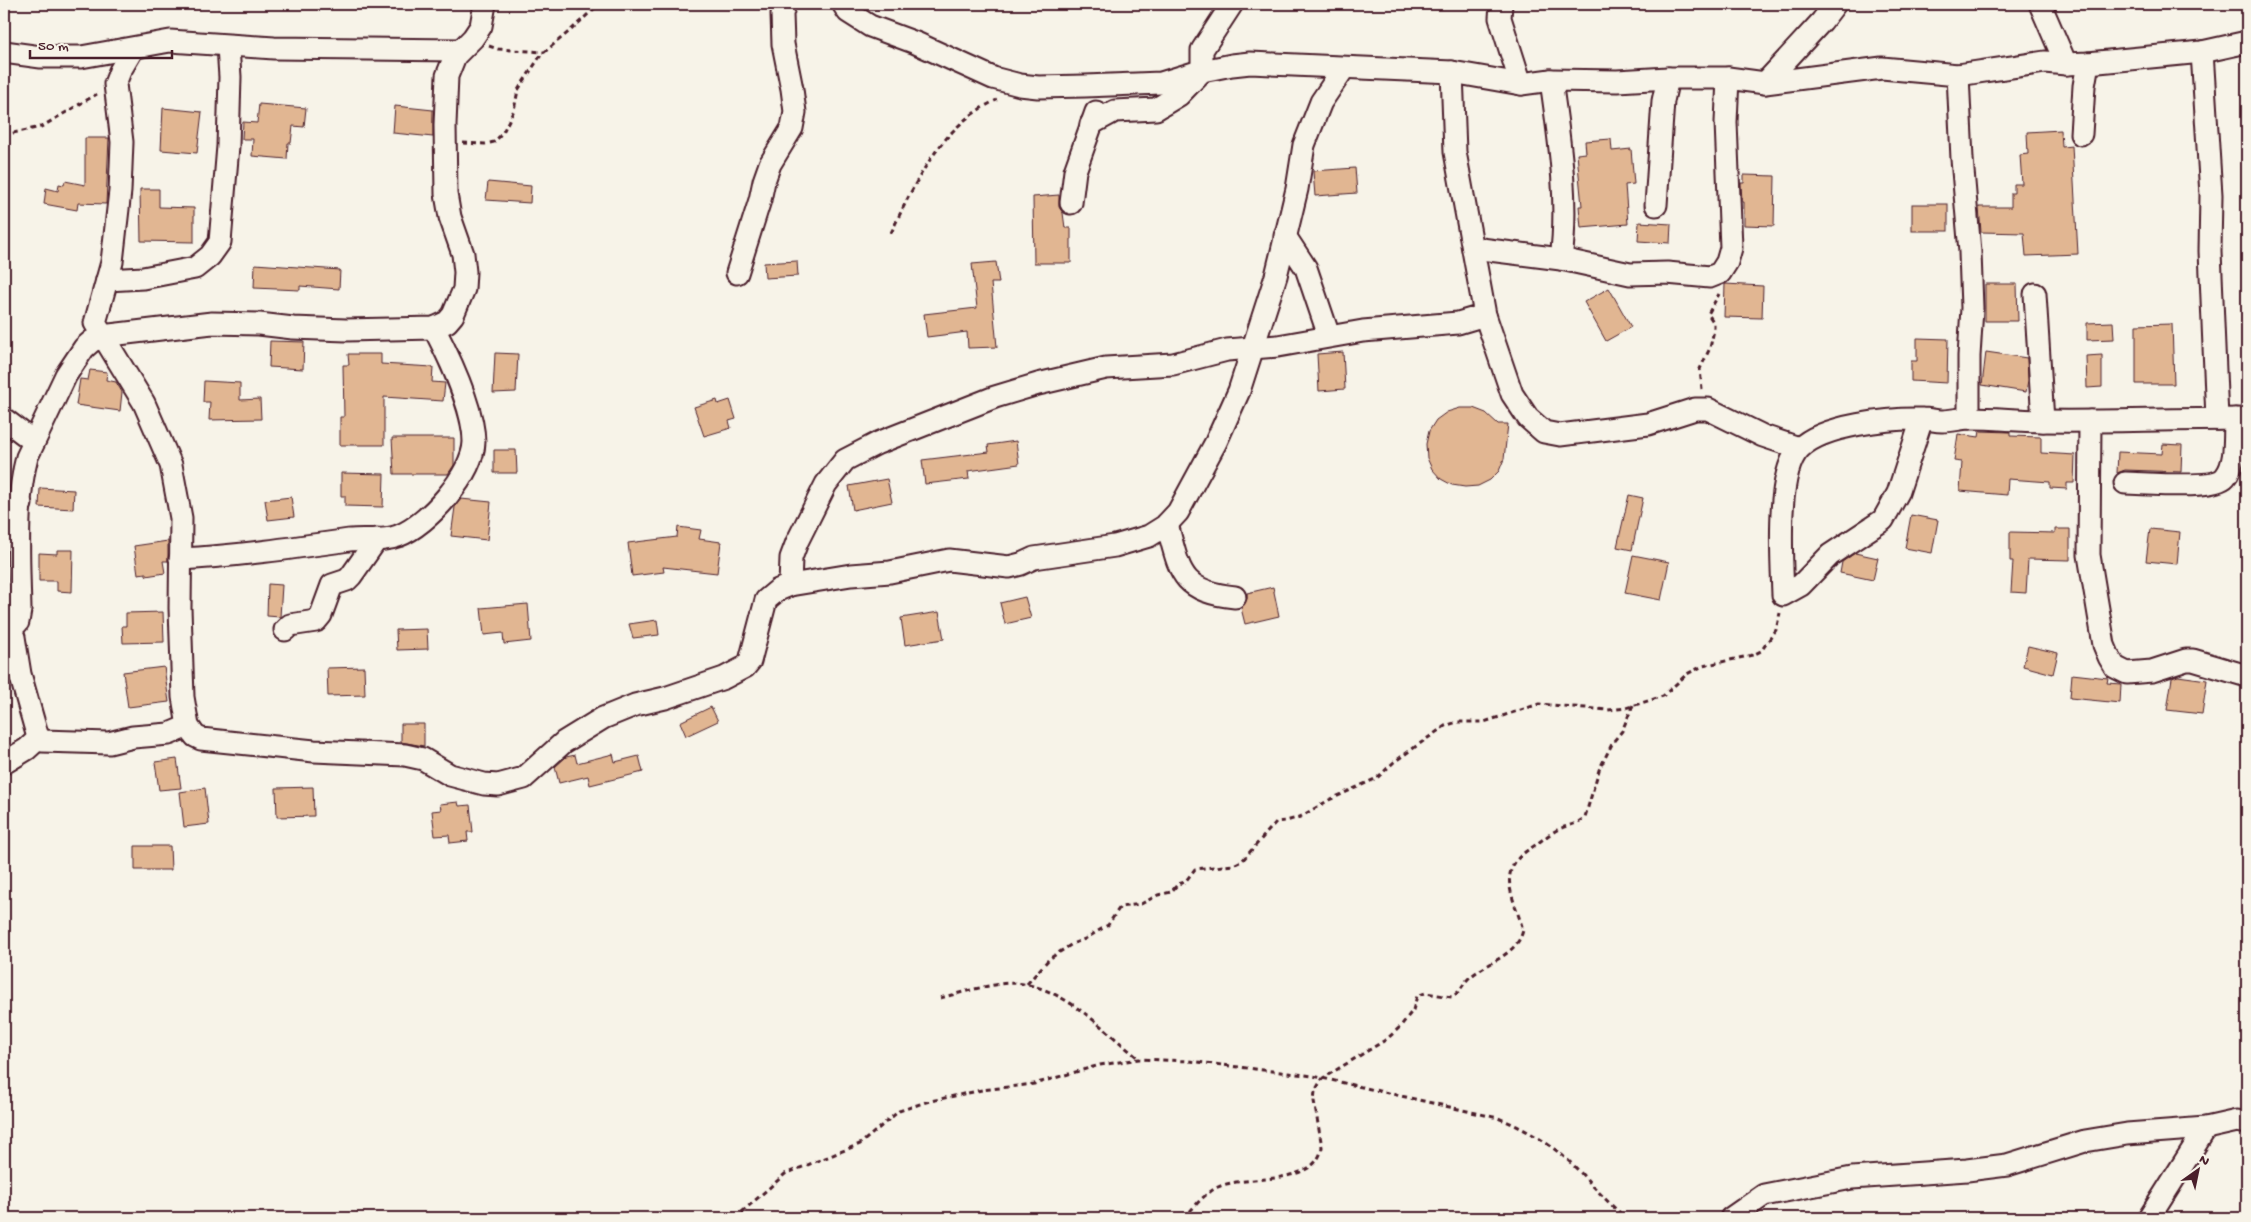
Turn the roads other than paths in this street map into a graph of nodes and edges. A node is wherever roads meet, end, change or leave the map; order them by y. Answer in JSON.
{"nodes":[{"id":1,"x":485,"y":4,"type":"edge"},
{"id":2,"x":784,"y":4,"type":"edge"},
{"id":3,"x":843,"y":4,"type":"edge"},
{"id":4,"x":1232,"y":4,"type":"edge"},
{"id":5,"x":1501,"y":4,"type":"edge"},
{"id":6,"x":1835,"y":4,"type":"edge"},
{"id":7,"x":2040,"y":4,"type":"edge"},
{"id":8,"x":2247,"y":42,"type":"edge"},
{"id":9,"x":466,"y":44,"type":"junction"},
{"id":10,"x":228,"y":46,"type":"junction"},
{"id":11,"x":133,"y":49,"type":"junction"},
{"id":12,"x":4,"y":52,"type":"edge"},
{"id":13,"x":2202,"y":52,"type":"junction"},
{"id":14,"x":2088,"y":63,"type":"junction"},
{"id":15,"x":2066,"y":64,"type":"junction"},
{"id":16,"x":1344,"y":68,"type":"junction"},
{"id":17,"x":1202,"y":71,"type":"junction"},
{"id":18,"x":1452,"y":72,"type":"junction"},
{"id":19,"x":1958,"y":75,"type":"junction"},
{"id":20,"x":1668,"y":78,"type":"junction"},
{"id":21,"x":1728,"y":78,"type":"junction"},
{"id":22,"x":1552,"y":80,"type":"junction"},
{"id":23,"x":1765,"y":83,"type":"junction"},
{"id":24,"x":1121,"y":84,"type":"junction"},
{"id":25,"x":1521,"y":84,"type":"junction"},
{"id":26,"x":1091,"y":124,"type":"junction"},
{"id":27,"x":2081,"y":134,"type":"dead end"},
{"id":28,"x":1071,"y":203,"type":"dead end"},
{"id":29,"x":1656,"y":205,"type":"dead end"},
{"id":30,"x":1285,"y":236,"type":"junction"},
{"id":31,"x":1473,"y":248,"type":"junction"},
{"id":32,"x":1561,"y":259,"type":"junction"},
{"id":33,"x":737,"y":273,"type":"dead end"},
{"id":34,"x":107,"y":280,"type":"junction"},
{"id":35,"x":2035,"y":294,"type":"dead end"},
{"id":36,"x":1486,"y":315,"type":"junction"},
{"id":37,"x":434,"y":328,"type":"junction"},
{"id":38,"x":1329,"y":336,"type":"junction"},
{"id":39,"x":103,"y":338,"type":"junction"},
{"id":40,"x":1251,"y":349,"type":"junction"},
{"id":41,"x":1969,"y":418,"type":"junction"},
{"id":42,"x":4,"y":419,"type":"edge"},
{"id":43,"x":1922,"y":419,"type":"junction"},
{"id":44,"x":2233,"y":419,"type":"edge"},
{"id":45,"x":2090,"y":420,"type":"junction"},
{"id":46,"x":2042,"y":421,"type":"junction"},
{"id":47,"x":33,"y":441,"type":"junction"},
{"id":48,"x":1799,"y":448,"type":"junction"},
{"id":49,"x":2125,"y":483,"type":"dead end"},
{"id":50,"x":13,"y":504,"type":"edge"},
{"id":51,"x":1168,"y":524,"type":"junction"},
{"id":52,"x":377,"y":539,"type":"junction"},
{"id":53,"x":180,"y":559,"type":"junction"},
{"id":54,"x":790,"y":585,"type":"junction"},
{"id":55,"x":1235,"y":597,"type":"dead end"},
{"id":56,"x":285,"y":630,"type":"dead end"},
{"id":57,"x":7,"y":634,"type":"edge"},
{"id":58,"x":2247,"y":676,"type":"edge"},
{"id":59,"x":188,"y":726,"type":"junction"},
{"id":60,"x":39,"y":738,"type":"junction"},
{"id":61,"x":4,"y":763,"type":"edge"},
{"id":62,"x":2244,"y":1117,"type":"edge"},
{"id":63,"x":2206,"y":1128,"type":"junction"},
{"id":64,"x":1731,"y":1218,"type":"edge"},
{"id":65,"x":2149,"y":1218,"type":"edge"}],
"edges":[{"from":1,"to":9,"type":"street"},
{"from":2,"to":33,"type":"street"},
{"from":3,"to":24,"type":"street"},
{"from":4,"to":17,"type":"street"},
{"from":5,"to":25,"type":"street"},
{"from":6,"to":23,"type":"street"},
{"from":7,"to":15,"type":"street"},
{"from":8,"to":13,"type":"street"},
{"from":9,"to":10,"type":"street"},
{"from":9,"to":37,"type":"street"},
{"from":10,"to":11,"type":"street"},
{"from":10,"to":34,"type":"street"},
{"from":11,"to":12,"type":"street"},
{"from":11,"to":34,"type":"street"},
{"from":13,"to":14,"type":"street"},
{"from":13,"to":44,"type":"street"},
{"from":14,"to":15,"type":"street"},
{"from":14,"to":27,"type":"street"},
{"from":15,"to":19,"type":"street"},
{"from":16,"to":17,"type":"street"},
{"from":16,"to":18,"type":"street"},
{"from":16,"to":30,"type":"street"},
{"from":17,"to":24,"type":"street"},
{"from":17,"to":26,"type":"street"},
{"from":18,"to":25,"type":"street"},
{"from":18,"to":31,"type":"street"},
{"from":19,"to":23,"type":"street"},
{"from":19,"to":41,"type":"street"},
{"from":20,"to":21,"type":"street"},
{"from":20,"to":22,"type":"street"},
{"from":20,"to":29,"type":"street"},
{"from":21,"to":23,"type":"street"},
{"from":21,"to":32,"type":"street"},
{"from":22,"to":25,"type":"street"},
{"from":22,"to":32,"type":"street"},
{"from":24,"to":26,"type":"street"},
{"from":26,"to":28,"type":"street"},
{"from":30,"to":38,"type":"street"},
{"from":30,"to":40,"type":"street"},
{"from":31,"to":32,"type":"street"},
{"from":31,"to":36,"type":"street"},
{"from":34,"to":39,"type":"street"},
{"from":35,"to":46,"type":"street"},
{"from":36,"to":38,"type":"street"},
{"from":36,"to":48,"type":"street"},
{"from":37,"to":39,"type":"street"},
{"from":37,"to":52,"type":"street"},
{"from":38,"to":40,"type":"street"},
{"from":39,"to":47,"type":"street"},
{"from":39,"to":53,"type":"street"},
{"from":40,"to":51,"type":"street"},
{"from":40,"to":54,"type":"street"},
{"from":41,"to":43,"type":"street"},
{"from":41,"to":46,"type":"street"},
{"from":42,"to":47,"type":"street"},
{"from":43,"to":48,"type":"street"},
{"from":43,"to":48,"type":"street"},
{"from":44,"to":45,"type":"street"},
{"from":44,"to":49,"type":"street"},
{"from":45,"to":46,"type":"street"},
{"from":45,"to":58,"type":"street"},
{"from":47,"to":50,"type":"street"},
{"from":50,"to":57,"type":"street"},
{"from":51,"to":54,"type":"street"},
{"from":51,"to":55,"type":"street"},
{"from":52,"to":53,"type":"street"},
{"from":52,"to":56,"type":"street"},
{"from":53,"to":59,"type":"street"},
{"from":54,"to":59,"type":"street"},
{"from":57,"to":60,"type":"street"},
{"from":59,"to":60,"type":"street"},
{"from":60,"to":61,"type":"street"},
{"from":62,"to":63,"type":"street"},
{"from":63,"to":64,"type":"street"},
{"from":63,"to":65,"type":"street"}]}
